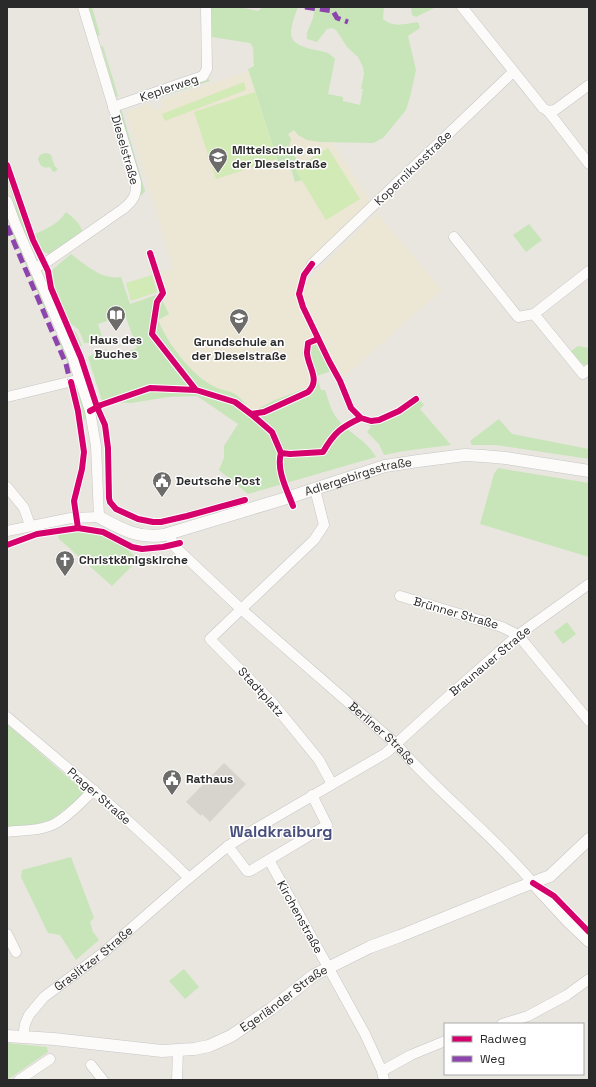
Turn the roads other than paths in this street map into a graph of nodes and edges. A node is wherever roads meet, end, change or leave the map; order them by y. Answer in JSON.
{"nodes":[{"id":1,"x":83,"y":7,"type":"edge"},
{"id":2,"x":206,"y":7,"type":"edge"},
{"id":3,"x":462,"y":7,"type":"edge"},
{"id":4,"x":514,"y":72,"type":"junction"},
{"id":5,"x":589,"y":84,"type":"edge"},
{"id":6,"x":113,"y":107,"type":"junction"},
{"id":7,"x":548,"y":111,"type":"junction"},
{"id":8,"x":589,"y":164,"type":"edge"},
{"id":9,"x":7,"y":201,"type":"edge"},
{"id":10,"x":454,"y":237,"type":"dead end"},
{"id":11,"x":312,"y":264,"type":"dead end"},
{"id":12,"x":34,"y":267,"type":"junction"},
{"id":13,"x":589,"y":271,"type":"edge"},
{"id":14,"x":534,"y":314,"type":"junction"},
{"id":15,"x":589,"y":369,"type":"edge"},
{"id":16,"x":81,"y":379,"type":"junction"},
{"id":17,"x":7,"y":397,"type":"edge"},
{"id":18,"x":589,"y":471,"type":"edge"},
{"id":19,"x":7,"y":487,"type":"edge"},
{"id":20,"x":316,"y":488,"type":"junction"},
{"id":21,"x":99,"y":517,"type":"junction"},
{"id":22,"x":30,"y":525,"type":"junction"},
{"id":23,"x":7,"y":531,"type":"edge"},
{"id":24,"x":170,"y":534,"type":"junction"},
{"id":25,"x":589,"y":584,"type":"edge"},
{"id":26,"x":400,"y":596,"type":"dead end"},
{"id":27,"x":241,"y":609,"type":"junction"},
{"id":28,"x":518,"y":635,"type":"junction"},
{"id":29,"x":7,"y":716,"type":"edge"},
{"id":30,"x":589,"y":721,"type":"edge"},
{"id":31,"x":396,"y":744,"type":"junction"},
{"id":32,"x":332,"y":784,"type":"junction"},
{"id":33,"x":94,"y":790,"type":"junction"},
{"id":34,"x":312,"y":795,"type":"junction"},
{"id":35,"x":7,"y":832,"type":"edge"},
{"id":36,"x":589,"y":839,"type":"edge"},
{"id":37,"x":228,"y":846,"type":"junction"},
{"id":38,"x":269,"y":860,"type":"junction"},
{"id":39,"x":189,"y":878,"type":"junction"},
{"id":40,"x":533,"y":883,"type":"junction"},
{"id":41,"x":7,"y":934,"type":"edge"},
{"id":42,"x":589,"y":941,"type":"edge"},
{"id":43,"x":16,"y":952,"type":"dead end"},
{"id":44,"x":328,"y":968,"type":"junction"},
{"id":45,"x":589,"y":979,"type":"edge"},
{"id":46,"x":505,"y":1023,"type":"edge"},
{"id":47,"x":7,"y":1036,"type":"edge"},
{"id":48,"x":23,"y":1037,"type":"junction"},
{"id":49,"x":444,"y":1041,"type":"edge"},
{"id":50,"x":178,"y":1051,"type":"junction"},
{"id":51,"x":50,"y":1059,"type":"dead end"},
{"id":52,"x":91,"y":1065,"type":"dead end"},
{"id":53,"x":383,"y":1076,"type":"edge"},
{"id":54,"x":19,"y":1080,"type":"edge"},
{"id":55,"x":103,"y":1080,"type":"edge"},
{"id":56,"x":178,"y":1080,"type":"edge"}],
"edges":[{"from":1,"to":6,"type":"street","name":"Dieselstraße"},
{"from":2,"to":6,"type":"street","name":"Keplerweg"},
{"from":3,"to":4,"type":"street"},
{"from":4,"to":7,"type":"street"},
{"from":4,"to":11,"type":"street","name":"Kopernikusstraße"},
{"from":5,"to":7,"type":"street"},
{"from":6,"to":12,"type":"street","name":"Dieselstraße"},
{"from":7,"to":8,"type":"street"},
{"from":9,"to":12,"type":"street"},
{"from":10,"to":14,"type":"street"},
{"from":12,"to":16,"type":"street"},
{"from":13,"to":14,"type":"street"},
{"from":14,"to":15,"type":"street"},
{"from":16,"to":17,"type":"street"},
{"from":16,"to":21,"type":"street"},
{"from":18,"to":20,"type":"street","name":"Adlergebirgsstraße"},
{"from":19,"to":22,"type":"street"},
{"from":20,"to":24,"type":"street","name":"Adlergebirgsstraße"},
{"from":20,"to":27,"type":"street"},
{"from":21,"to":22,"type":"street"},
{"from":21,"to":24,"type":"street","name":"Adlergebirgsstraße"},
{"from":22,"to":23,"type":"street"},
{"from":24,"to":27,"type":"street","name":"Berliner Straße"},
{"from":25,"to":28,"type":"street","name":"Braunauer Straße"},
{"from":26,"to":28,"type":"street","name":"Brünner Straße"},
{"from":27,"to":31,"type":"street","name":"Berliner Straße"},
{"from":27,"to":32,"type":"street","name":"Stadtplatz"},
{"from":28,"to":30,"type":"street","name":"Brünner Straße"},
{"from":28,"to":31,"type":"street","name":"Braunauer Straße"},
{"from":29,"to":33,"type":"street","name":"Prager Straße"},
{"from":31,"to":32,"type":"street"},
{"from":31,"to":40,"type":"street","name":"Berliner Straße"},
{"from":32,"to":34,"type":"street"},
{"from":33,"to":35,"type":"street"},
{"from":33,"to":39,"type":"street","name":"Prager Straße"},
{"from":34,"to":37,"type":"street"},
{"from":34,"to":38,"type":"street"},
{"from":36,"to":40,"type":"street","name":"Egerländer Straße"},
{"from":37,"to":38,"type":"street"},
{"from":37,"to":39,"type":"street","name":"Graslitzer Straße"},
{"from":38,"to":44,"type":"street","name":"Kirchenstraße"},
{"from":39,"to":48,"type":"street","name":"Graslitzer Straße"},
{"from":40,"to":42,"type":"street","name":"Berliner Straße"},
{"from":40,"to":44,"type":"street","name":"Egerländer Straße"},
{"from":41,"to":43,"type":"street"},
{"from":44,"to":50,"type":"street","name":"Egerländer Straße"},
{"from":44,"to":53,"type":"street","name":"Kirchenstraße"},
{"from":45,"to":46,"type":"street"},
{"from":47,"to":48,"type":"street"},
{"from":48,"to":50,"type":"street","name":"Egerländer Straße"},
{"from":49,"to":53,"type":"street"},
{"from":50,"to":56,"type":"street"},
{"from":51,"to":54,"type":"street"},
{"from":52,"to":55,"type":"street"}]}
